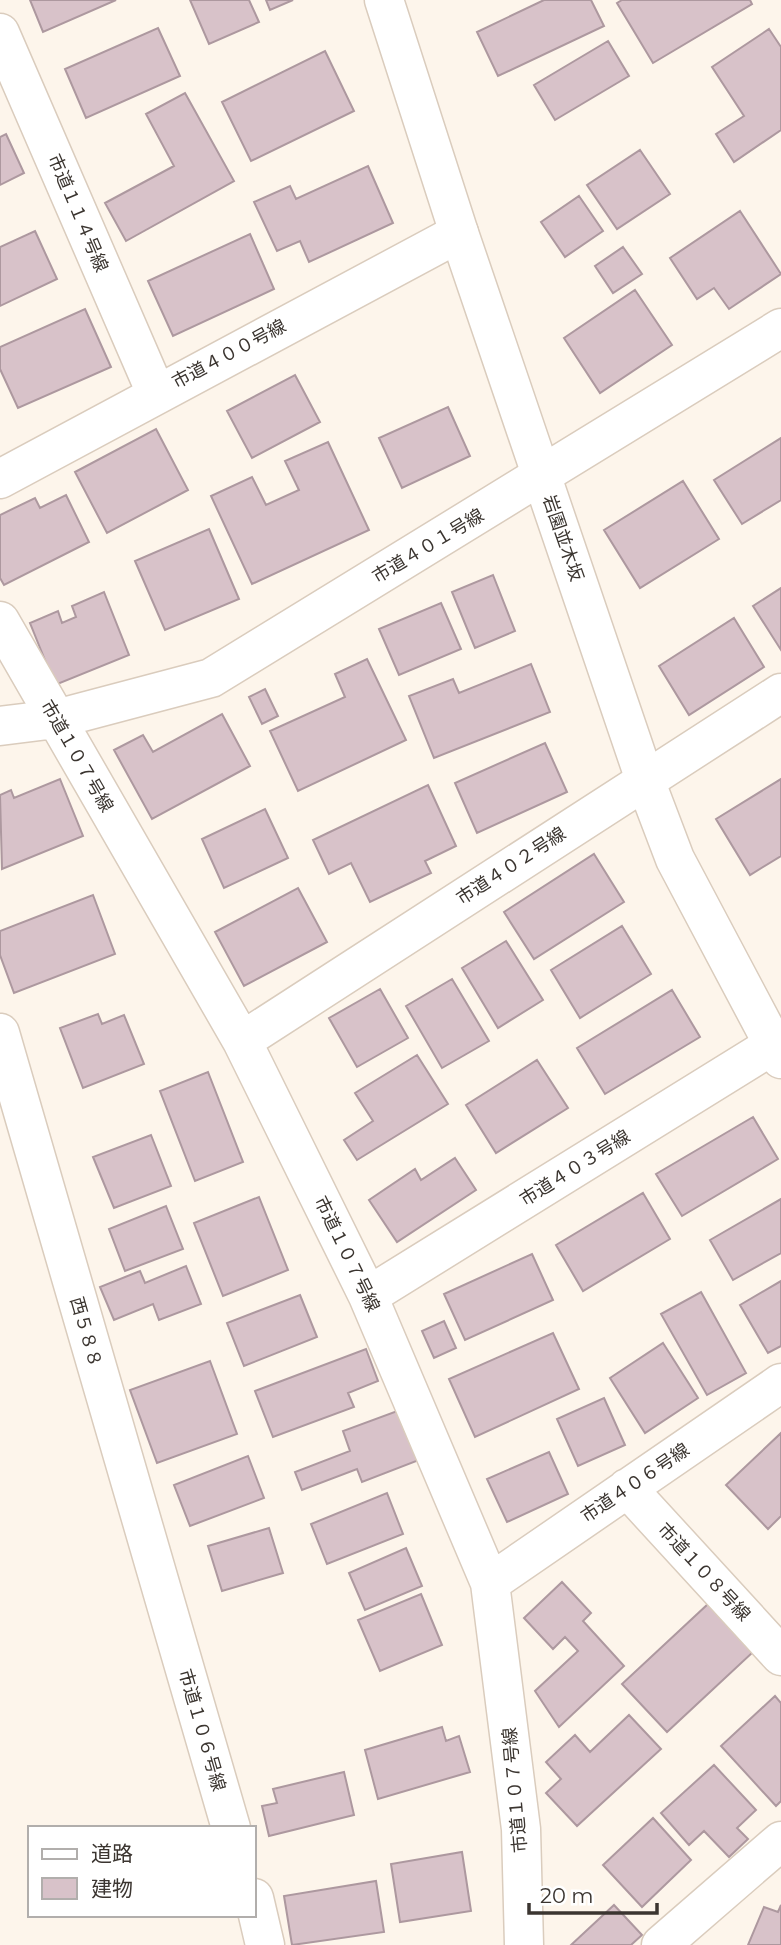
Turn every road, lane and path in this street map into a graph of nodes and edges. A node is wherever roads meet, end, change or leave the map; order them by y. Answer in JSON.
{"nodes":[{"id":1,"x":384,"y":0,"type":"edge"},
{"id":2,"x":0,"y":33,"type":"edge"},
{"id":3,"x":459,"y":233,"type":"junction"},
{"id":4,"x":781,"y":328,"type":"edge"},
{"id":5,"x":156,"y":393,"type":"junction"},
{"id":6,"x":542,"y":477,"type":"junction"},
{"id":7,"x":0,"y":479,"type":"edge"},
{"id":8,"x":0,"y":621,"type":"edge"},
{"id":9,"x":781,"y":693,"type":"edge"},
{"id":10,"x":56,"y":719,"type":"junction"},
{"id":11,"x":0,"y":726,"type":"edge"},
{"id":12,"x":645,"y":780,"type":"junction"},
{"id":13,"x":0,"y":1032,"type":"edge"},
{"id":14,"x":242,"y":1041,"type":"junction"},
{"id":15,"x":778,"y":1048,"type":"edge"},
{"id":16,"x":368,"y":1296,"type":"junction"},
{"id":17,"x":781,"y":1383,"type":"edge"},
{"id":18,"x":627,"y":1488,"type":"junction"},
{"id":19,"x":490,"y":1583,"type":"junction"},
{"id":20,"x":173,"y":1632,"type":"joint"},
{"id":21,"x":781,"y":1656,"type":"edge"},
{"id":22,"x":230,"y":1826,"type":"edge"},
{"id":23,"x":781,"y":1841,"type":"edge"},
{"id":24,"x":256,"y":1907,"type":"edge"},
{"id":25,"x":265,"y":1945,"type":"edge"},
{"id":26,"x":524,"y":1945,"type":"edge"},
{"id":27,"x":661,"y":1945,"type":"edge"}],
"edges":[{"from":1,"to":3,"type":"street","name":"岩園並木坂"},
{"from":2,"to":5,"type":"street","name":"市道１１４号線"},
{"from":3,"to":5,"type":"street","name":"市道４００号線"},
{"from":3,"to":6,"type":"street","name":"岩園並木坂"},
{"from":4,"to":6,"type":"street","name":"市道４０１号線"},
{"from":5,"to":7,"type":"street","name":"市道４００号線"},
{"from":6,"to":10,"type":"street","name":"市道４０１号線"},
{"from":6,"to":12,"type":"street","name":"岩園並木坂"},
{"from":8,"to":10,"type":"street","name":"市道１０７号線"},
{"from":9,"to":12,"type":"street","name":"市道４０２号線"},
{"from":10,"to":11,"type":"street","name":"市道４０１号線"},
{"from":10,"to":14,"type":"street","name":"市道１０７号線"},
{"from":12,"to":14,"type":"street","name":"市道４０２号線"},
{"from":12,"to":15,"type":"street","name":"岩園並木坂"},
{"from":13,"to":20,"type":"street","name":"西５８８"},
{"from":14,"to":16,"type":"street","name":"市道１０７号線"},
{"from":15,"to":16,"type":"street","name":"市道４０３号線"},
{"from":16,"to":19,"type":"street","name":"市道１０７号線"},
{"from":17,"to":18,"type":"street","name":"市道４０６号線"},
{"from":18,"to":19,"type":"street","name":"市道４０６号線"},
{"from":18,"to":21,"type":"street","name":"市道１０８号線"},
{"from":19,"to":26,"type":"street","name":"市道１０７号線"},
{"from":20,"to":22,"type":"street","name":"市道１０６号線"},
{"from":23,"to":27,"type":"street"},
{"from":24,"to":25,"type":"street"}]}
